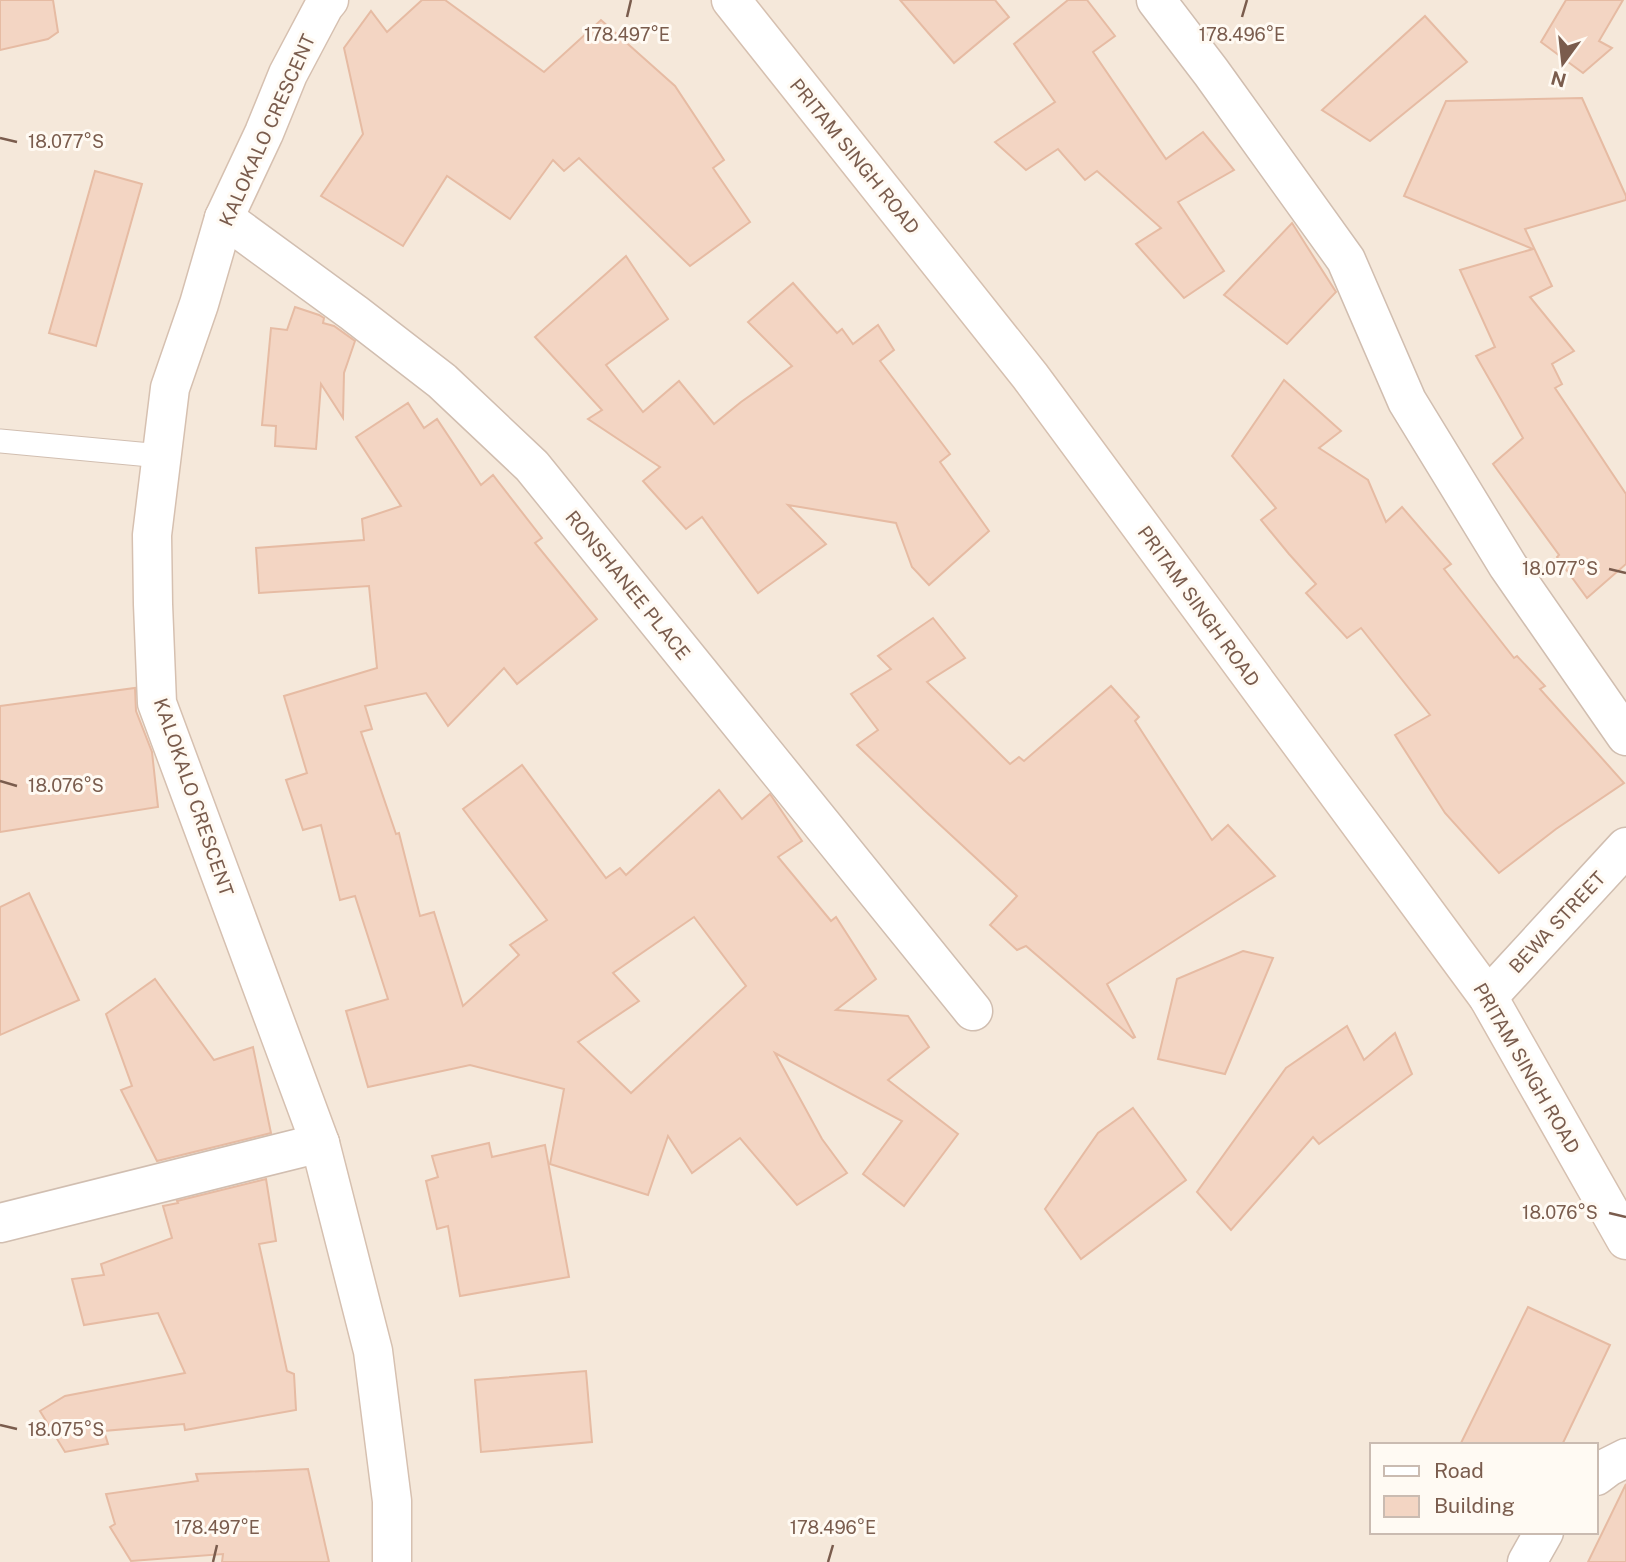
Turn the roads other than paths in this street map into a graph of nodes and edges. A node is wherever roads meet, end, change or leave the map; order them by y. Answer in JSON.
{"nodes":[{"id":1,"x":329,"y":0,"type":"edge"},
{"id":2,"x":731,"y":0,"type":"edge"},
{"id":3,"x":1156,"y":0,"type":"edge"},
{"id":4,"x":224,"y":218,"type":"junction"},
{"id":5,"x":0,"y":441,"type":"edge"},
{"id":6,"x":161,"y":456,"type":"junction"},
{"id":7,"x":1626,"y":736,"type":"edge"},
{"id":8,"x":1626,"y":847,"type":"edge"},
{"id":9,"x":1488,"y":997,"type":"junction"},
{"id":10,"x":973,"y":1011,"type":"dead end"},
{"id":11,"x":320,"y":1143,"type":"junction"},
{"id":12,"x":1616,"y":1199,"type":"edge"},
{"id":13,"x":0,"y":1223,"type":"edge"},
{"id":14,"x":1626,"y":1240,"type":"edge"},
{"id":15,"x":1626,"y":1458,"type":"edge"},
{"id":16,"x":1598,"y":1475,"type":"edge"},
{"id":17,"x":1544,"y":1534,"type":"edge"},
{"id":18,"x":392,"y":1562,"type":"edge"},
{"id":19,"x":1527,"y":1562,"type":"edge"}],
"edges":[{"from":1,"to":4,"type":"street","name":"KALOKALO CRESCENT"},
{"from":2,"to":9,"type":"street","name":"PRITAM SINGH ROAD"},
{"from":3,"to":7,"type":"street"},
{"from":4,"to":6,"type":"street","name":"KALOKALO CRESCENT"},
{"from":4,"to":10,"type":"street","name":"RONSHANEE PLACE"},
{"from":5,"to":6,"type":"lane"},
{"from":6,"to":11,"type":"street","name":"KALOKALO CRESCENT"},
{"from":8,"to":9,"type":"street","name":"BEWA STREET"},
{"from":9,"to":12,"type":"street","name":"PRITAM SINGH ROAD"},
{"from":11,"to":13,"type":"street"},
{"from":11,"to":18,"type":"street","name":"KALOKALO CRESCENT"},
{"from":12,"to":14,"type":"street","name":"PRITAM SINGH ROAD"},
{"from":15,"to":16,"type":"street"},
{"from":17,"to":19,"type":"street"}]}
